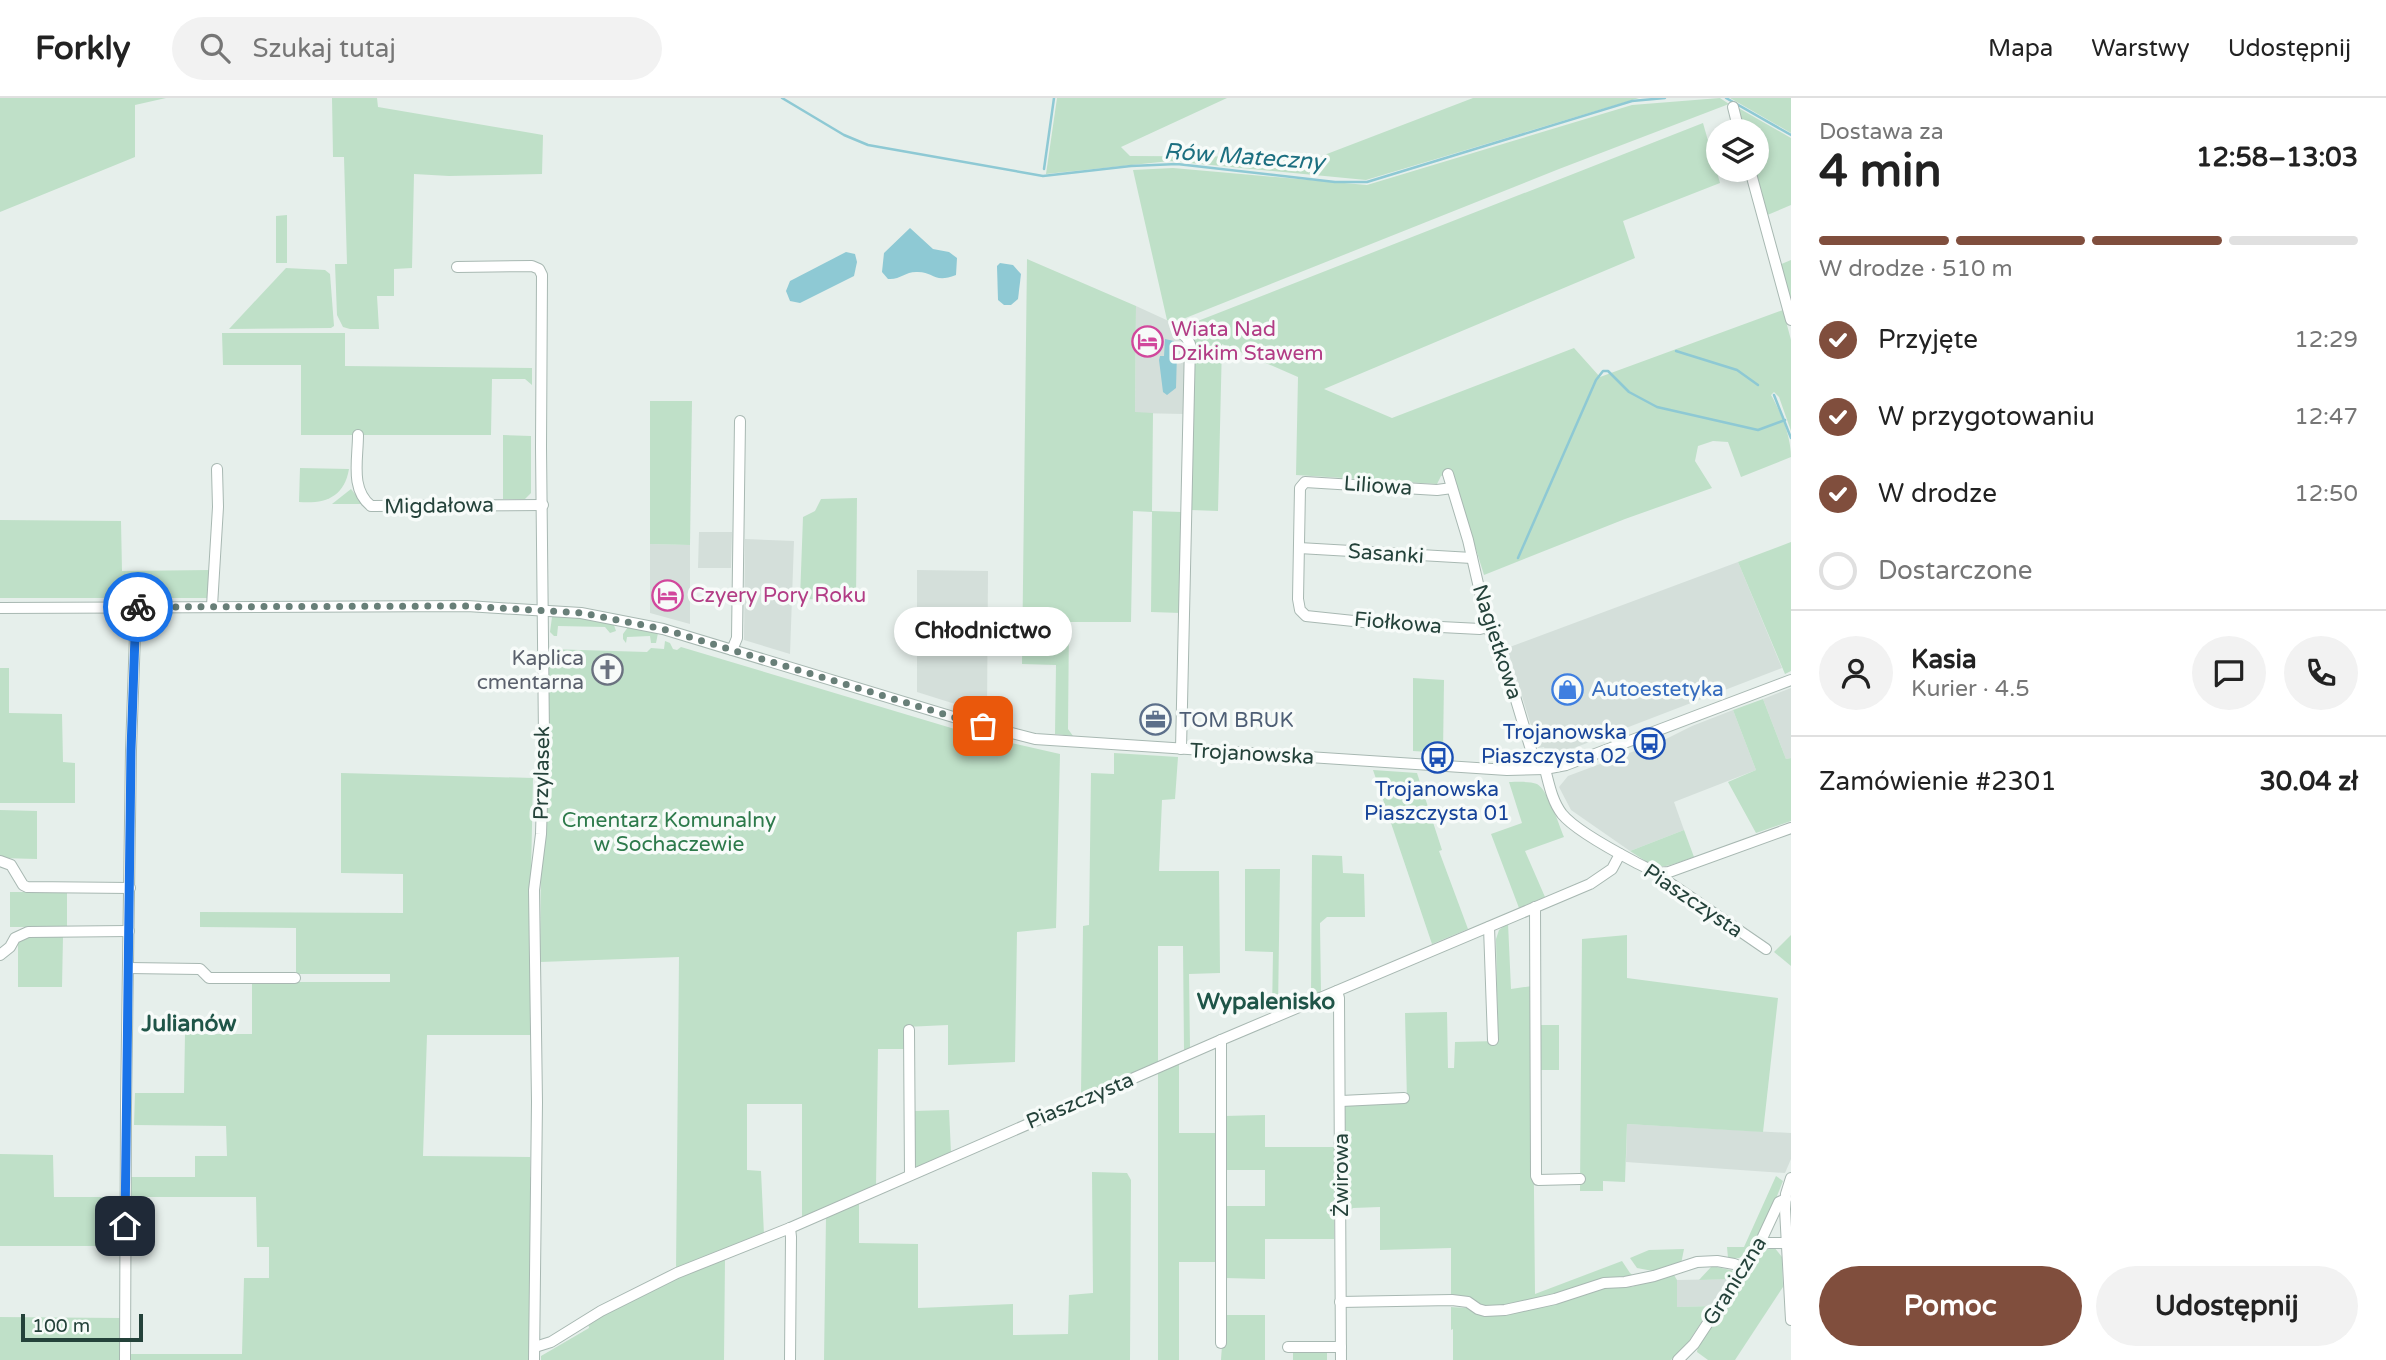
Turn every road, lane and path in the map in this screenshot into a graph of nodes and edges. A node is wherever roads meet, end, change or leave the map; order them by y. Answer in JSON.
{"nodes":[{"id":1,"x":1733,"y":107,"type":"dead end"},
{"id":2,"x":1736,"y":119,"type":"edge"},
{"id":3,"x":1753,"y":182,"type":"edge"},
{"id":4,"x":457,"y":267,"type":"dead end"},
{"id":5,"x":1791,"y":320,"type":"edge"},
{"id":6,"x":1178,"y":331,"type":"dead end"},
{"id":7,"x":740,"y":421,"type":"dead end"},
{"id":8,"x":358,"y":435,"type":"dead end"},
{"id":9,"x":218,"y":469,"type":"dead end"},
{"id":10,"x":1448,"y":474,"type":"dead end"},
{"id":11,"x":1452,"y":488,"type":"junction"},
{"id":12,"x":542,"y":505,"type":"junction"},
{"id":13,"x":1299,"y":548,"type":"junction"},
{"id":14,"x":1472,"y":558,"type":"junction"},
{"id":15,"x":212,"y":606,"type":"junction"},
{"id":16,"x":136,"y":607,"type":"junction"},
{"id":17,"x":0,"y":608,"type":"edge"},
{"id":18,"x":543,"y":610,"type":"junction"},
{"id":19,"x":1488,"y":627,"type":"junction"},
{"id":20,"x":732,"y":650,"type":"junction"},
{"id":21,"x":1791,"y":680,"type":"edge"},
{"id":22,"x":1181,"y":749,"type":"junction"},
{"id":23,"x":1540,"y":769,"type":"junction"},
{"id":24,"x":1791,"y":828,"type":"edge"},
{"id":25,"x":1620,"y":854,"type":"junction"},
{"id":26,"x":0,"y":861,"type":"edge"},
{"id":27,"x":1659,"y":873,"type":"junction"},
{"id":28,"x":130,"y":888,"type":"junction"},
{"id":29,"x":1535,"y":907,"type":"junction"},
{"id":30,"x":1489,"y":927,"type":"junction"},
{"id":31,"x":129,"y":931,"type":"junction"},
{"id":32,"x":1766,"y":949,"type":"dead end"},
{"id":33,"x":0,"y":955,"type":"edge"},
{"id":34,"x":129,"y":968,"type":"junction"},
{"id":35,"x":295,"y":978,"type":"dead end"},
{"id":36,"x":1337,"y":991,"type":"junction"},
{"id":37,"x":909,"y":1030,"type":"dead end"},
{"id":38,"x":1221,"y":1040,"type":"junction"},
{"id":39,"x":1493,"y":1040,"type":"dead end"},
{"id":40,"x":1404,"y":1098,"type":"dead end"},
{"id":41,"x":1341,"y":1101,"type":"junction"},
{"id":42,"x":910,"y":1175,"type":"junction"},
{"id":43,"x":1791,"y":1178,"type":"edge"},
{"id":44,"x":1580,"y":1179,"type":"dead end"},
{"id":45,"x":1786,"y":1199,"type":"junction"},
{"id":46,"x":790,"y":1228,"type":"junction"},
{"id":47,"x":1786,"y":1242,"type":"junction"},
{"id":48,"x":1759,"y":1245,"type":"junction"},
{"id":49,"x":1744,"y":1268,"type":"junction"},
{"id":50,"x":1340,"y":1302,"type":"junction"},
{"id":51,"x":1791,"y":1320,"type":"edge"},
{"id":52,"x":1221,"y":1343,"type":"dead end"},
{"id":53,"x":535,"y":1347,"type":"junction"},
{"id":54,"x":1288,"y":1347,"type":"dead end"},
{"id":55,"x":1341,"y":1347,"type":"junction"},
{"id":56,"x":125,"y":1360,"type":"edge"},
{"id":57,"x":534,"y":1360,"type":"edge"},
{"id":58,"x":790,"y":1360,"type":"edge"},
{"id":59,"x":1341,"y":1360,"type":"edge"},
{"id":60,"x":1678,"y":1360,"type":"edge"}],
"edges":[{"from":1,"to":2,"type":"street"},
{"from":3,"to":5,"type":"street"},
{"from":4,"to":12,"type":"street","name":"Przylasek"},
{"from":6,"to":22,"type":"street"},
{"from":7,"to":20,"type":"street"},
{"from":8,"to":12,"type":"street","name":"Migdałowa"},
{"from":9,"to":15,"type":"street"},
{"from":10,"to":11,"type":"street","name":"Nagietkowa"},
{"from":11,"to":13,"type":"street","name":"Liliowa"},
{"from":11,"to":14,"type":"street","name":"Nagietkowa"},
{"from":12,"to":18,"type":"street","name":"Przylasek"},
{"from":13,"to":14,"type":"street","name":"Sasanki"},
{"from":13,"to":19,"type":"street","name":"Fiołkowa"},
{"from":14,"to":19,"type":"street","name":"Nagietkowa"},
{"from":15,"to":16,"type":"street","name":"Trojanowska"},
{"from":15,"to":18,"type":"street","name":"Trojanowska"},
{"from":16,"to":17,"type":"street","name":"Trojanowska"},
{"from":16,"to":28,"type":"street"},
{"from":18,"to":20,"type":"street","name":"Trojanowska"},
{"from":18,"to":53,"type":"street","name":"Przylasek"},
{"from":19,"to":23,"type":"street","name":"Nagietkowa"},
{"from":20,"to":22,"type":"street","name":"Trojanowska"},
{"from":21,"to":23,"type":"street","name":"Trojanowska"},
{"from":22,"to":23,"type":"street","name":"Trojanowska"},
{"from":23,"to":25,"type":"street","name":"Piaszczysta"},
{"from":24,"to":27,"type":"street"},
{"from":25,"to":27,"type":"street","name":"Piaszczysta"},
{"from":25,"to":29,"type":"street","name":"Piaszczysta"},
{"from":26,"to":28,"type":"street"},
{"from":27,"to":32,"type":"street","name":"Piaszczysta"},
{"from":28,"to":31,"type":"street"},
{"from":29,"to":30,"type":"street","name":"Piaszczysta"},
{"from":29,"to":44,"type":"street"},
{"from":30,"to":36,"type":"street","name":"Piaszczysta"},
{"from":30,"to":39,"type":"street"},
{"from":31,"to":33,"type":"street"},
{"from":31,"to":34,"type":"street"},
{"from":34,"to":35,"type":"street"},
{"from":34,"to":56,"type":"street"},
{"from":36,"to":38,"type":"street","name":"Piaszczysta"},
{"from":36,"to":41,"type":"street","name":"Żwirowa"},
{"from":37,"to":42,"type":"street"},
{"from":38,"to":42,"type":"street","name":"Piaszczysta"},
{"from":38,"to":52,"type":"street"},
{"from":40,"to":41,"type":"street"},
{"from":41,"to":50,"type":"street","name":"Żwirowa"},
{"from":42,"to":46,"type":"street","name":"Piaszczysta"},
{"from":43,"to":45,"type":"street"},
{"from":45,"to":47,"type":"street"},
{"from":45,"to":48,"type":"street","name":"Graniczna"},
{"from":46,"to":53,"type":"street","name":"Piaszczysta"},
{"from":46,"to":58,"type":"street"},
{"from":47,"to":48,"type":"street"},
{"from":47,"to":51,"type":"street"},
{"from":48,"to":49,"type":"street","name":"Graniczna"},
{"from":49,"to":50,"type":"street"},
{"from":49,"to":60,"type":"street","name":"Graniczna"},
{"from":50,"to":55,"type":"street","name":"Żwirowa"},
{"from":53,"to":57,"type":"street","name":"Przylasek"},
{"from":54,"to":55,"type":"street"},
{"from":55,"to":59,"type":"street","name":"Żwirowa"}]}
